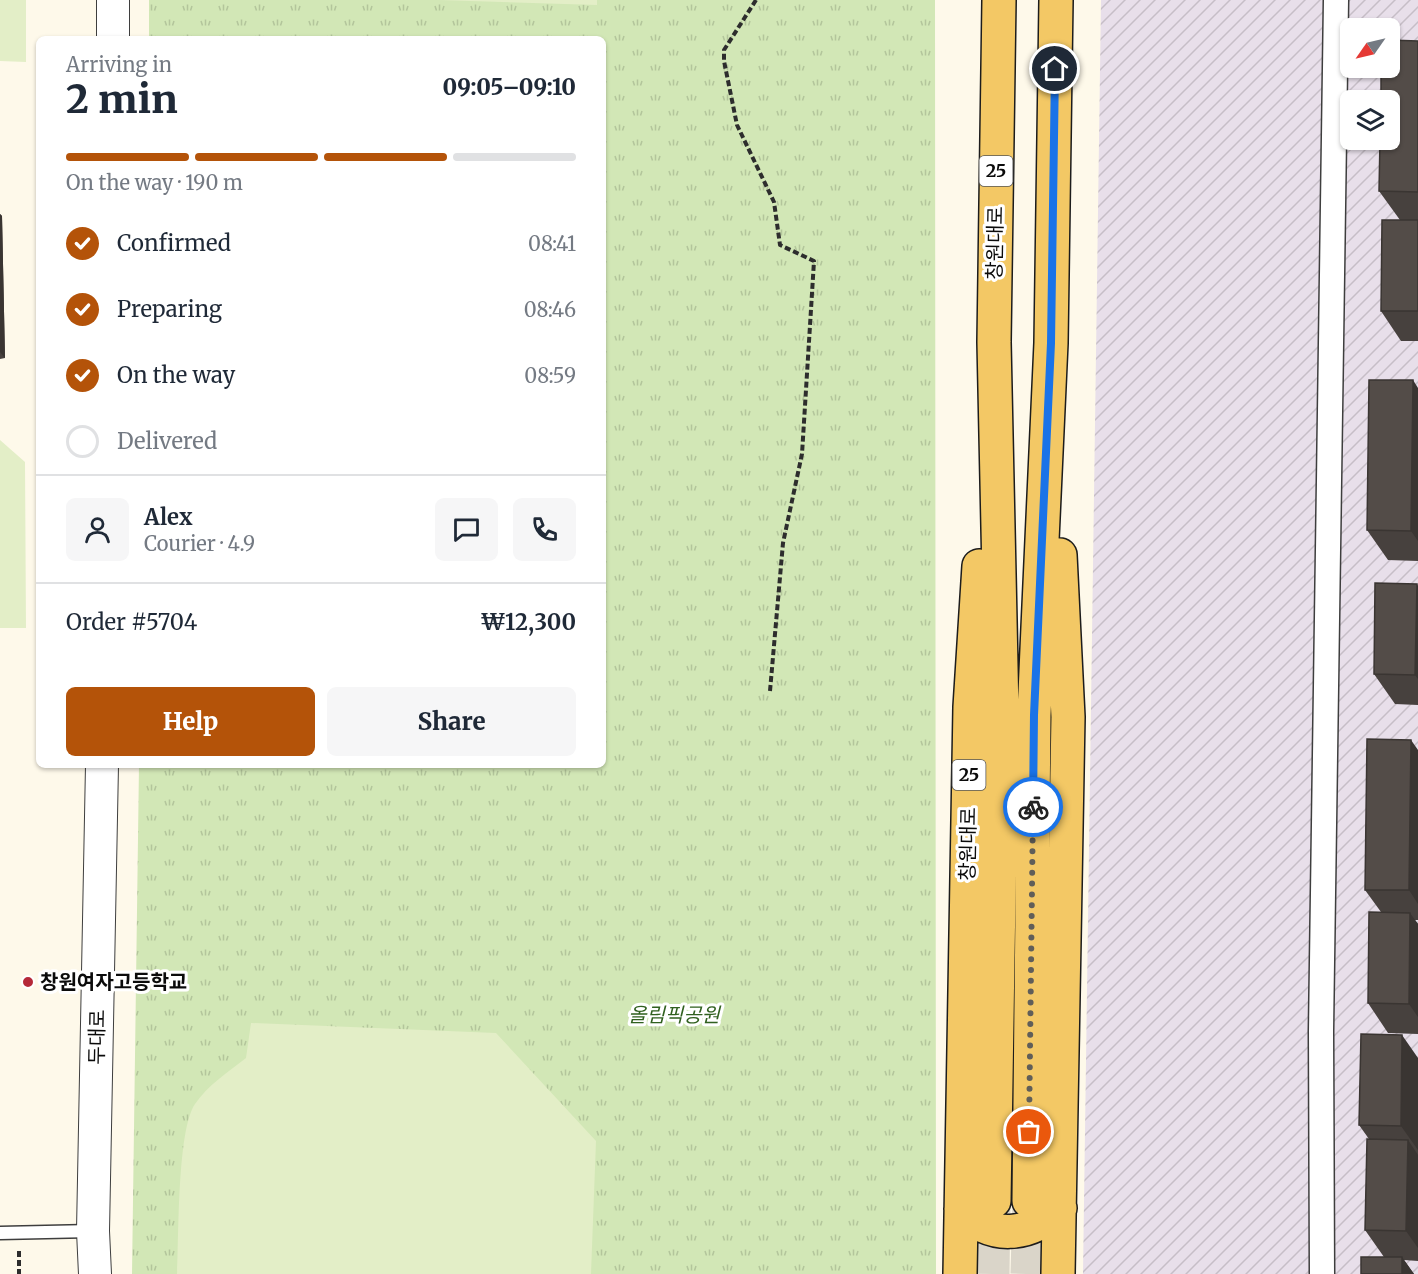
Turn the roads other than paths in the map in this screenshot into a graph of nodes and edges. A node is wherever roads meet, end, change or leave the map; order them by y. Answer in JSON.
{"nodes":[{"id":1,"x":113,"y":0,"type":"edge"},
{"id":2,"x":999,"y":0,"type":"edge"},
{"id":3,"x":1056,"y":0,"type":"edge"},
{"id":4,"x":1336,"y":0,"type":"edge"},
{"id":5,"x":112,"y":36,"type":"edge"},
{"id":6,"x":994,"y":342,"type":"junction"},
{"id":7,"x":102,"y":768,"type":"edge"},
{"id":8,"x":994,"y":1201,"type":"tunnel mouth"},
{"id":9,"x":1044,"y":1205,"type":"junction"},
{"id":10,"x":961,"y":1209,"type":"junction"},
{"id":11,"x":93,"y":1231,"type":"junction"},
{"id":12,"x":0,"y":1233,"type":"edge"},
{"id":13,"x":95,"y":1274,"type":"edge"},
{"id":14,"x":960,"y":1274,"type":"edge"},
{"id":15,"x":1058,"y":1274,"type":"edge"},
{"id":16,"x":1322,"y":1274,"type":"edge"}],
"edges":[{"from":1,"to":5,"type":"street"},
{"from":2,"to":6,"type":"main road","name":"창원대로","number":"25"},
{"from":3,"to":9,"type":"main road"},
{"from":4,"to":16,"type":"street"},
{"from":6,"to":8,"type":"main road","name":"창원대로","number":"25"},
{"from":6,"to":10,"type":"main road","name":"창원대로","number":"25"},
{"from":7,"to":11,"type":"street","name":"두대로"},
{"from":9,"to":10,"type":"main road"},
{"from":9,"to":15,"type":"main road"},
{"from":10,"to":14,"type":"main road","name":"창원대로","number":"25"},
{"from":11,"to":12,"type":"lane"},
{"from":11,"to":13,"type":"street","name":"두대로"}]}
